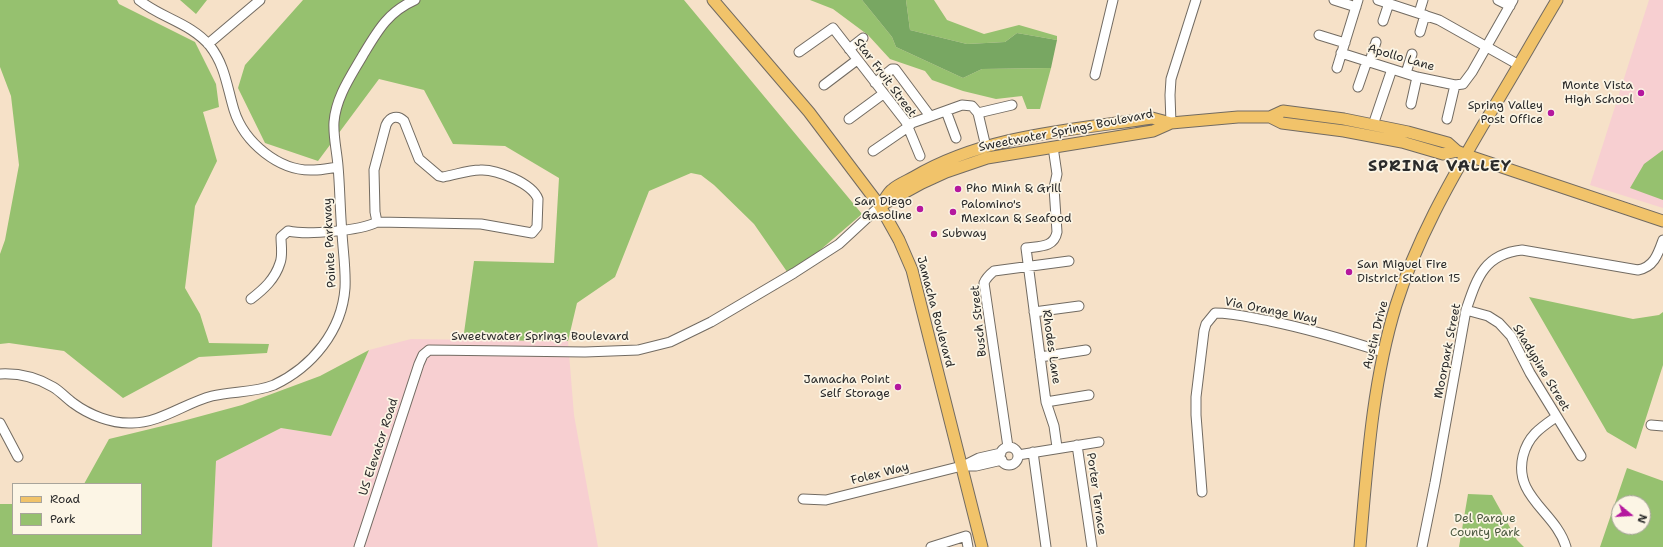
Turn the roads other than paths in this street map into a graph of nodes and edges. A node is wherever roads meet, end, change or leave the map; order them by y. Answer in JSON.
{"nodes":[{"id":1,"x":139,"y":0,"type":"edge"},
{"id":2,"x":260,"y":0,"type":"edge"},
{"id":3,"x":416,"y":0,"type":"edge"},
{"id":4,"x":713,"y":0,"type":"edge"},
{"id":5,"x":1113,"y":0,"type":"edge"},
{"id":6,"x":1196,"y":0,"type":"edge"},
{"id":7,"x":1334,"y":0,"type":"edge"},
{"id":8,"x":1423,"y":0,"type":"edge"},
{"id":9,"x":1498,"y":0,"type":"edge"},
{"id":10,"x":1557,"y":0,"type":"edge"},
{"id":11,"x":1382,"y":1,"type":"edge"},
{"id":12,"x":1357,"y":3,"type":"edge"},
{"id":13,"x":1512,"y":3,"type":"edge"},
{"id":14,"x":1422,"y":14,"type":"junction"},
{"id":15,"x":1383,"y":21,"type":"dead end"},
{"id":16,"x":1420,"y":32,"type":"dead end"},
{"id":17,"x":1319,"y":35,"type":"dead end"},
{"id":18,"x":863,"y":38,"type":"dead end"},
{"id":19,"x":1376,"y":42,"type":"dead end"},
{"id":20,"x":1345,"y":43,"type":"junction"},
{"id":21,"x":208,"y":44,"type":"junction"},
{"id":22,"x":1486,"y":48,"type":"junction"},
{"id":23,"x":848,"y":49,"type":"junction"},
{"id":24,"x":799,"y":52,"type":"dead end"},
{"id":25,"x":1341,"y":53,"type":"junction"},
{"id":26,"x":1412,"y":54,"type":"dead end"},
{"id":27,"x":857,"y":60,"type":"junction"},
{"id":28,"x":1368,"y":61,"type":"junction"},
{"id":29,"x":1518,"y":65,"type":"junction"},
{"id":30,"x":1337,"y":68,"type":"dead end"},
{"id":31,"x":1392,"y":69,"type":"junction"},
{"id":32,"x":1406,"y":73,"type":"junction"},
{"id":33,"x":1095,"y":75,"type":"dead end"},
{"id":34,"x":1417,"y":77,"type":"junction"},
{"id":35,"x":875,"y":83,"type":"junction"},
{"id":36,"x":824,"y":85,"type":"dead end"},
{"id":37,"x":1455,"y":85,"type":"junction"},
{"id":38,"x":1358,"y":87,"type":"dead end"},
{"id":39,"x":883,"y":94,"type":"junction"},
{"id":40,"x":1411,"y":104,"type":"dead end"},
{"id":41,"x":1012,"y":105,"type":"dead end"},
{"id":42,"x":946,"y":111,"type":"junction"},
{"id":43,"x":978,"y":113,"type":"junction"},
{"id":44,"x":930,"y":116,"type":"junction"},
{"id":45,"x":1270,"y":117,"type":"junction"},
{"id":46,"x":849,"y":119,"type":"dead end"},
{"id":47,"x":1447,"y":119,"type":"dead end"},
{"id":48,"x":1171,"y":123,"type":"junction"},
{"id":49,"x":1373,"y":125,"type":"junction"},
{"id":50,"x":1102,"y":126,"type":"junction"},
{"id":51,"x":908,"y":128,"type":"junction"},
{"id":52,"x":1344,"y":131,"type":"junction"},
{"id":53,"x":956,"y":138,"type":"dead end"},
{"id":54,"x":1053,"y":146,"type":"junction"},
{"id":55,"x":986,"y":147,"type":"junction"},
{"id":56,"x":873,"y":151,"type":"dead end"},
{"id":57,"x":1461,"y":153,"type":"junction"},
{"id":58,"x":920,"y":156,"type":"dead end"},
{"id":59,"x":338,"y":167,"type":"junction"},
{"id":60,"x":950,"y":170,"type":"junction"},
{"id":61,"x":880,"y":206,"type":"junction"},
{"id":62,"x":1663,"y":221,"type":"edge"},
{"id":63,"x":377,"y":222,"type":"junction"},
{"id":64,"x":341,"y":230,"type":"junction"},
{"id":65,"x":1663,"y":240,"type":"edge"},
{"id":66,"x":1069,"y":261,"type":"dead end"},
{"id":67,"x":1028,"y":266,"type":"junction"},
{"id":68,"x":251,"y":299,"type":"dead end"},
{"id":69,"x":1079,"y":306,"type":"dead end"},
{"id":70,"x":1466,"y":310,"type":"junction"},
{"id":71,"x":1034,"y":312,"type":"junction"},
{"id":72,"x":1086,"y":350,"type":"dead end"},
{"id":73,"x":1383,"y":352,"type":"junction"},
{"id":74,"x":423,"y":355,"type":"joint"},
{"id":75,"x":1040,"y":357,"type":"junction"},
{"id":76,"x":0,"y":374,"type":"edge"},
{"id":77,"x":1089,"y":395,"type":"dead end"},
{"id":78,"x":1046,"y":402,"type":"junction"},
{"id":79,"x":1556,"y":417,"type":"junction"},
{"id":80,"x":0,"y":423,"type":"edge"},
{"id":81,"x":1651,"y":425,"type":"dead end"},
{"id":82,"x":1663,"y":426,"type":"edge"},
{"id":83,"x":1100,"y":442,"type":"dead end"},
{"id":84,"x":1077,"y":445,"type":"junction"},
{"id":85,"x":1008,"y":447,"type":"junction"},
{"id":86,"x":1057,"y":448,"type":"junction"},
{"id":87,"x":1033,"y":452,"type":"junction"},
{"id":88,"x":1018,"y":455,"type":"junction"},
{"id":89,"x":18,"y":456,"type":"dead end"},
{"id":90,"x":1001,"y":456,"type":"junction"},
{"id":91,"x":1582,"y":456,"type":"dead end"},
{"id":92,"x":962,"y":466,"type":"junction"},
{"id":93,"x":1202,"y":492,"type":"dead end"},
{"id":94,"x":803,"y":499,"type":"dead end"},
{"id":95,"x":359,"y":547,"type":"edge"},
{"id":96,"x":931,"y":547,"type":"edge"},
{"id":97,"x":968,"y":547,"type":"edge"},
{"id":98,"x":982,"y":547,"type":"edge"},
{"id":99,"x":1046,"y":547,"type":"edge"},
{"id":100,"x":1092,"y":547,"type":"edge"},
{"id":101,"x":1360,"y":547,"type":"edge"},
{"id":102,"x":1422,"y":547,"type":"edge"},
{"id":103,"x":1566,"y":547,"type":"edge"}],
"edges":[{"from":1,"to":21,"type":"street"},
{"from":2,"to":21,"type":"street"},
{"from":3,"to":59,"type":"street","name":"Pointe Parkway"},
{"from":4,"to":61,"type":"main road","name":"Jamacha Boulevard"},
{"from":5,"to":33,"type":"street"},
{"from":6,"to":48,"type":"street"},
{"from":7,"to":12,"type":"street"},
{"from":8,"to":14,"type":"street"},
{"from":9,"to":13,"type":"street"},
{"from":10,"to":29,"type":"main road","name":"Austin Drive"},
{"from":11,"to":14,"type":"street"},
{"from":11,"to":15,"type":"street"},
{"from":12,"to":20,"type":"street"},
{"from":13,"to":22,"type":"street"},
{"from":14,"to":16,"type":"street"},
{"from":14,"to":22,"type":"street"},
{"from":17,"to":20,"type":"street"},
{"from":18,"to":23,"type":"street"},
{"from":19,"to":28,"type":"street"},
{"from":20,"to":25,"type":"street"},
{"from":21,"to":59,"type":"street"},
{"from":22,"to":29,"type":"street"},
{"from":22,"to":37,"type":"street"},
{"from":23,"to":24,"type":"street","name":"Star Fruit Street"},
{"from":23,"to":27,"type":"street","name":"Star Fruit Street"},
{"from":25,"to":28,"type":"street","name":"Apollo Lane"},
{"from":25,"to":30,"type":"street"},
{"from":26,"to":32,"type":"street"},
{"from":27,"to":35,"type":"street","name":"Star Fruit Street"},
{"from":27,"to":36,"type":"street"},
{"from":28,"to":31,"type":"street","name":"Apollo Lane"},
{"from":28,"to":38,"type":"street"},
{"from":29,"to":57,"type":"main road","name":"Austin Drive"},
{"from":31,"to":32,"type":"street","name":"Apollo Lane"},
{"from":31,"to":49,"type":"street"},
{"from":32,"to":34,"type":"street","name":"Apollo Lane"},
{"from":34,"to":37,"type":"street","name":"Apollo Lane"},
{"from":34,"to":40,"type":"street"},
{"from":35,"to":39,"type":"street","name":"Star Fruit Street"},
{"from":35,"to":44,"type":"street"},
{"from":37,"to":47,"type":"street"},
{"from":39,"to":46,"type":"street"},
{"from":39,"to":51,"type":"street","name":"Star Fruit Street"},
{"from":41,"to":43,"type":"street"},
{"from":42,"to":43,"type":"street","name":"Star Fruit Street"},
{"from":42,"to":44,"type":"street","name":"Star Fruit Street"},
{"from":42,"to":53,"type":"street"},
{"from":43,"to":55,"type":"street"},
{"from":44,"to":51,"type":"street","name":"Star Fruit Street"},
{"from":45,"to":48,"type":"main road","name":"Sweetwater Springs Boulevard"},
{"from":45,"to":49,"type":"main road","name":"Sweetwater Springs Boulevard"},
{"from":45,"to":52,"type":"main road","name":"Sweetwater Springs Boulevard"},
{"from":48,"to":50,"type":"main road","name":"Sweetwater Springs Boulevard"},
{"from":48,"to":54,"type":"main road","name":"Sweetwater Springs Boulevard"},
{"from":49,"to":52,"type":"main road"},
{"from":49,"to":57,"type":"main road","name":"Sweetwater Springs Boulevard"},
{"from":50,"to":54,"type":"main road"},
{"from":50,"to":55,"type":"main road","name":"Sweetwater Springs Boulevard"},
{"from":51,"to":56,"type":"street"},
{"from":51,"to":58,"type":"street"},
{"from":52,"to":57,"type":"main road","name":"Sweetwater Springs Boulevard"},
{"from":54,"to":60,"type":"main road","name":"Sweetwater Springs Boulevard"},
{"from":54,"to":67,"type":"street","name":"Rhodes Lane"},
{"from":55,"to":60,"type":"main road"},
{"from":55,"to":61,"type":"main road","name":"Sweetwater Springs Boulevard"},
{"from":57,"to":62,"type":"main road","name":"Sweetwater Springs Boulevard"},
{"from":57,"to":73,"type":"main road","name":"Austin Drive"},
{"from":59,"to":64,"type":"street","name":"Pointe Parkway"},
{"from":60,"to":61,"type":"main road","name":"Sweetwater Springs Boulevard"},
{"from":61,"to":74,"type":"street","name":"Sweetwater Springs Boulevard"},
{"from":61,"to":92,"type":"main road","name":"Jamacha Boulevard"},
{"from":63,"to":63,"type":"street"},
{"from":63,"to":64,"type":"street"},
{"from":64,"to":68,"type":"street"},
{"from":64,"to":76,"type":"street","name":"Pointe Parkway"},
{"from":65,"to":70,"type":"street","name":"Moorpark Street"},
{"from":66,"to":67,"type":"street","name":"Busch Street"},
{"from":67,"to":71,"type":"street","name":"Rhodes Lane"},
{"from":67,"to":85,"type":"street","name":"Busch Street"},
{"from":69,"to":71,"type":"street"},
{"from":70,"to":79,"type":"street","name":"Shadypine Street"},
{"from":70,"to":102,"type":"street","name":"Moorpark Street"},
{"from":71,"to":75,"type":"street","name":"Rhodes Lane"},
{"from":72,"to":75,"type":"street"},
{"from":73,"to":93,"type":"street","name":"Via Orange Way"},
{"from":73,"to":101,"type":"main road","name":"Austin Drive"},
{"from":74,"to":95,"type":"street","name":"US Elevator Road"},
{"from":75,"to":78,"type":"street","name":"Rhodes Lane"},
{"from":77,"to":78,"type":"street"},
{"from":78,"to":86,"type":"street","name":"Rhodes Lane"},
{"from":79,"to":91,"type":"street","name":"Shadypine Street"},
{"from":79,"to":103,"type":"street"},
{"from":80,"to":89,"type":"street"},
{"from":81,"to":82,"type":"street"},
{"from":83,"to":84,"type":"street"},
{"from":84,"to":86,"type":"street"},
{"from":84,"to":100,"type":"street","name":"Porter Terrace"},
{"from":85,"to":88,"type":"street"},
{"from":85,"to":90,"type":"street"},
{"from":86,"to":87,"type":"street"},
{"from":87,"to":88,"type":"street"},
{"from":87,"to":99,"type":"street"},
{"from":88,"to":90,"type":"street"},
{"from":90,"to":92,"type":"street","name":"Folex Way"},
{"from":92,"to":94,"type":"street","name":"Folex Way"},
{"from":92,"to":98,"type":"main road","name":"Jamacha Boulevard"},
{"from":96,"to":97,"type":"street"}]}
